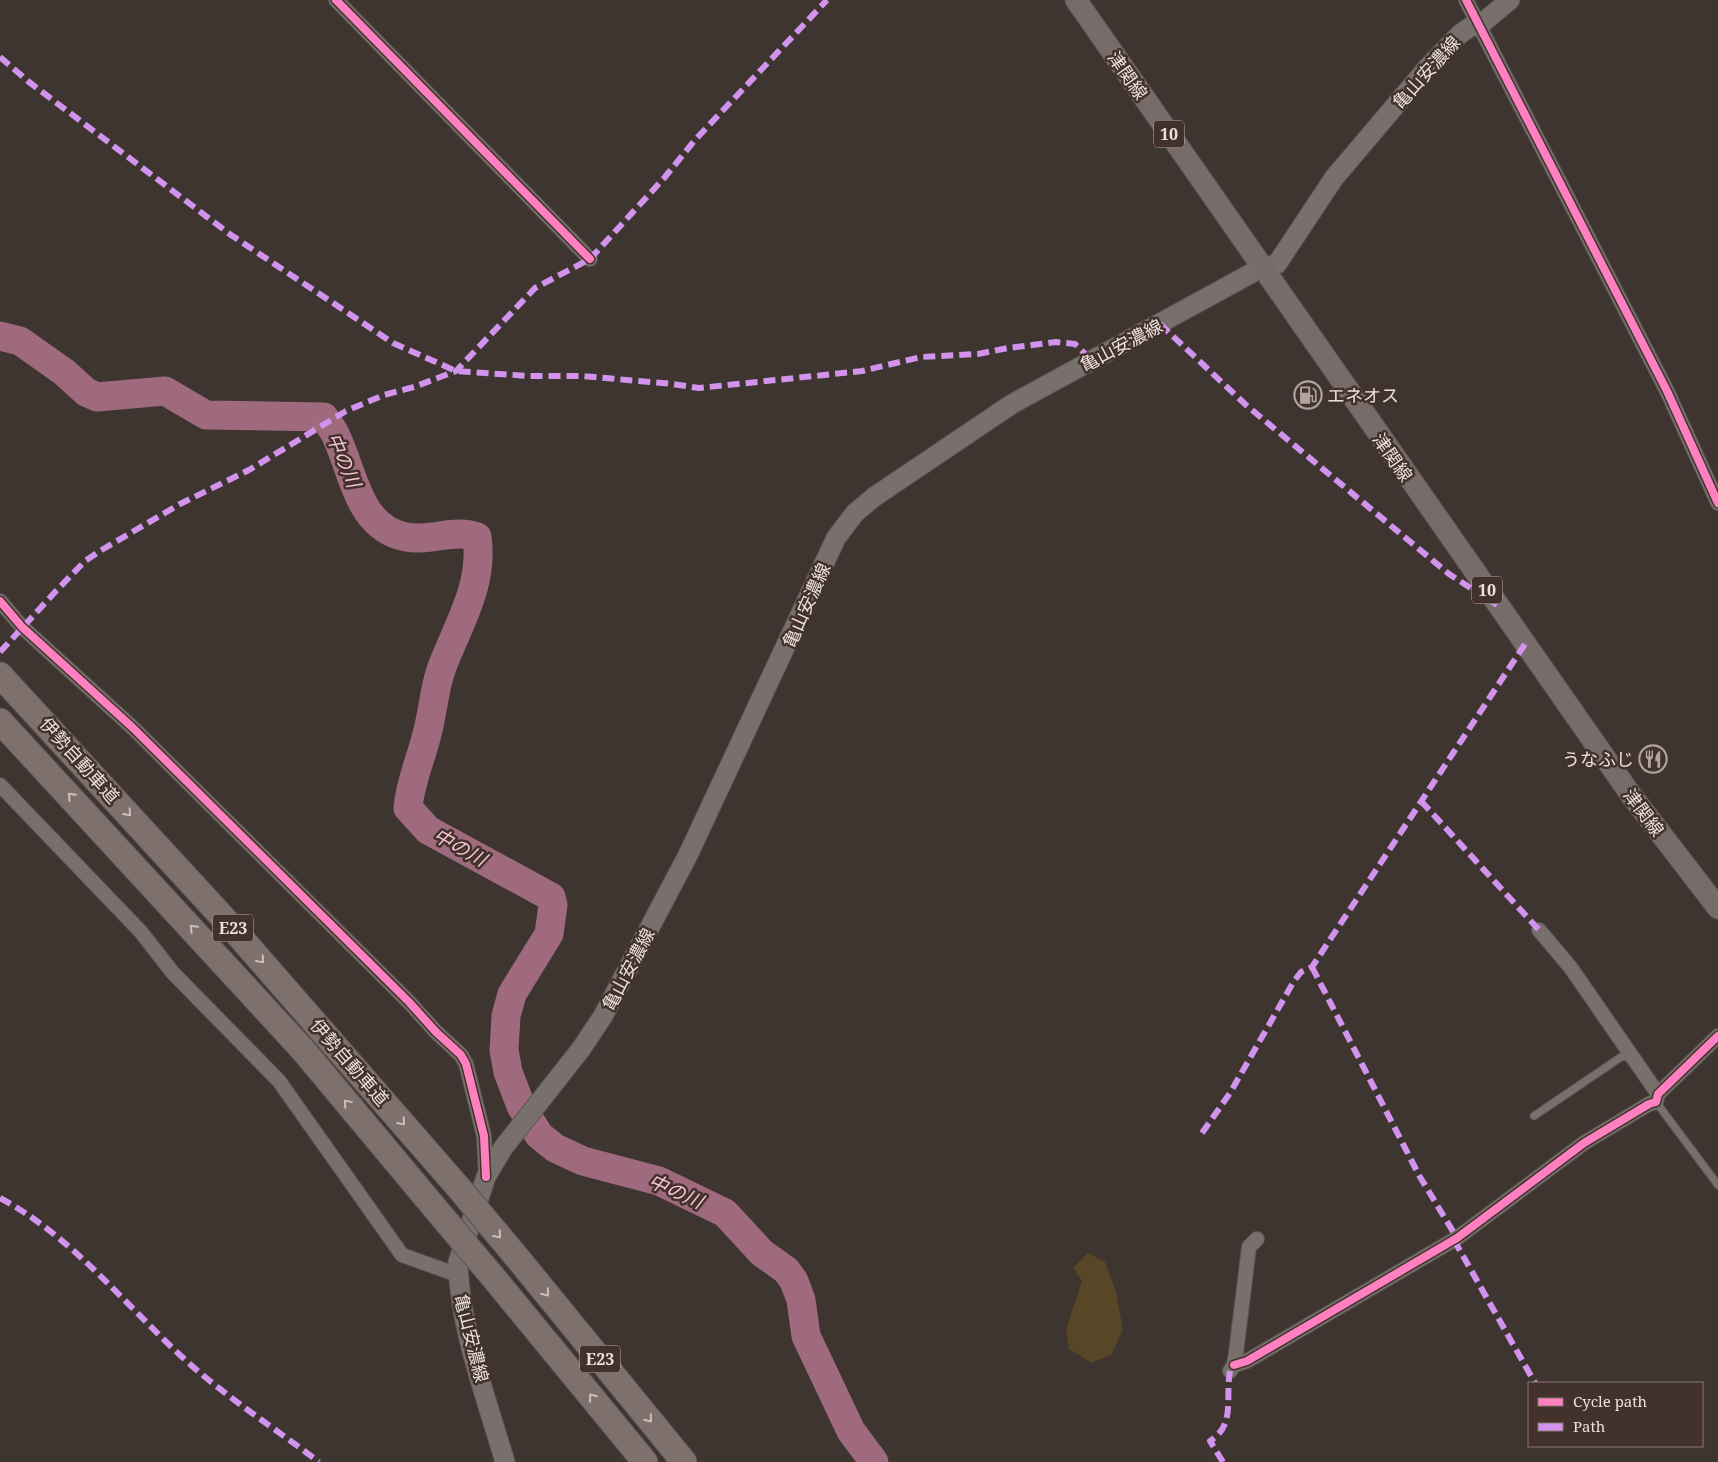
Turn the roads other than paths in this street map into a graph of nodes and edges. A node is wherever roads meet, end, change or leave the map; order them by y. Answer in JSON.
{"nodes":[{"id":1,"x":336,"y":0,"type":"edge"},
{"id":2,"x":1076,"y":0,"type":"edge"},
{"id":3,"x":1466,"y":0,"type":"edge"},
{"id":4,"x":1510,"y":0,"type":"edge"},
{"id":5,"x":1480,"y":26,"type":"junction"},
{"id":6,"x":590,"y":259,"type":"dead end"},
{"id":7,"x":1261,"y":268,"type":"junction"},
{"id":8,"x":1718,"y":503,"type":"edge"},
{"id":9,"x":0,"y":601,"type":"edge"},
{"id":10,"x":0,"y":675,"type":"edge"},
{"id":11,"x":0,"y":721,"type":"edge"},
{"id":12,"x":0,"y":785,"type":"edge"},
{"id":13,"x":1718,"y":908,"type":"edge"},
{"id":14,"x":1539,"y":930,"type":"dead end"},
{"id":15,"x":1718,"y":1036,"type":"edge"},
{"id":16,"x":1633,"y":1056,"type":"junction"},
{"id":17,"x":1657,"y":1098,"type":"junction"},
{"id":18,"x":1534,"y":1116,"type":"dead end"},
{"id":19,"x":486,"y":1177,"type":"junction"},
{"id":20,"x":1718,"y":1185,"type":"edge"},
{"id":21,"x":1258,"y":1239,"type":"dead end"},
{"id":22,"x":458,"y":1275,"type":"junction"},
{"id":23,"x":505,"y":1462,"type":"edge"},
{"id":24,"x":645,"y":1462,"type":"edge"},
{"id":25,"x":684,"y":1462,"type":"edge"}],
"edges":[{"from":1,"to":6,"type":"street"},
{"from":2,"to":7,"type":"main road","name":"津関線","number":"10"},
{"from":3,"to":5,"type":"street"},
{"from":4,"to":5,"type":"main road","name":"亀山安濃線"},
{"from":5,"to":7,"type":"main road","name":"亀山安濃線"},
{"from":5,"to":8,"type":"street"},
{"from":7,"to":13,"type":"main road","name":"津関線","number":"10"},
{"from":7,"to":19,"type":"main road","name":"亀山安濃線"},
{"from":9,"to":19,"type":"street"},
{"from":10,"to":25,"type":"highway","name":"伊勢自動車道","number":"E23","one_way":true,"bridge":true},
{"from":24,"to":11,"type":"highway","name":"伊勢自動車道","number":"E23","one_way":true,"bridge":true},
{"from":12,"to":22,"type":"street"},
{"from":14,"to":16,"type":"street"},
{"from":15,"to":17,"type":"street"},
{"from":16,"to":17,"type":"street"},
{"from":16,"to":18,"type":"lane"},
{"from":17,"to":20,"type":"lane"},
{"from":17,"to":21,"type":"street"},
{"from":19,"to":22,"type":"main road","name":"亀山安濃線"},
{"from":22,"to":23,"type":"main road","name":"亀山安濃線"}]}
